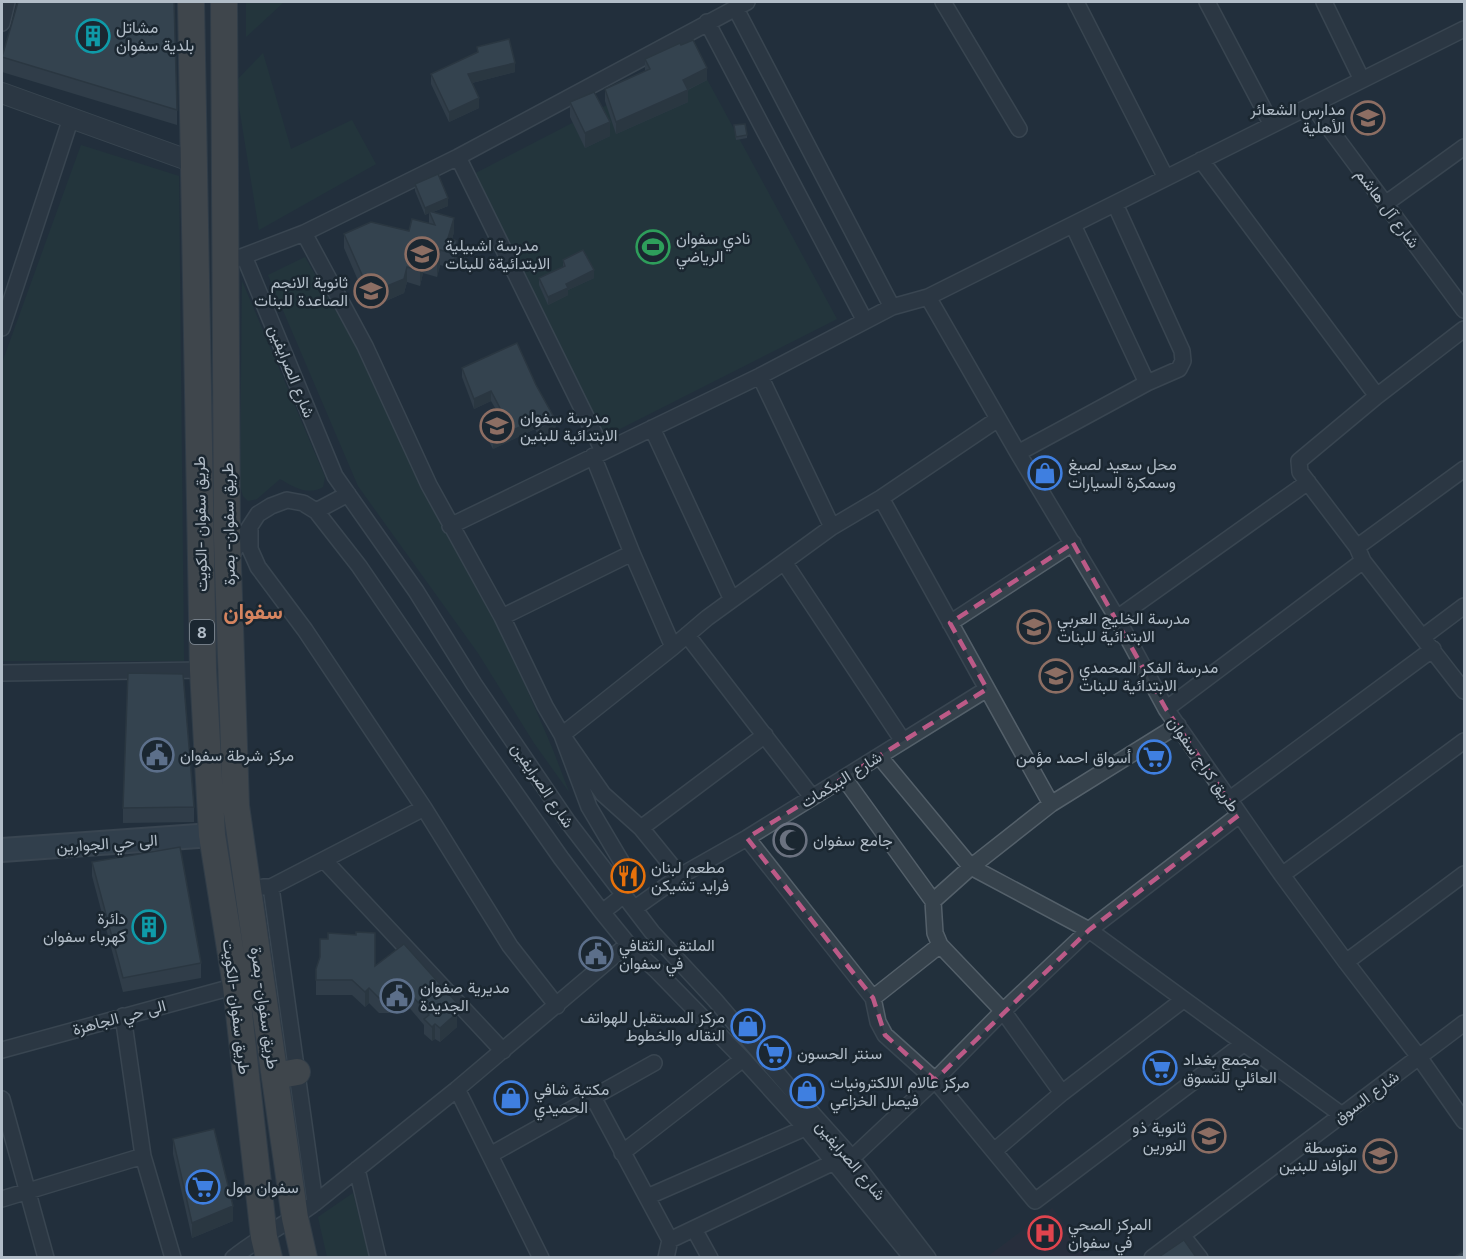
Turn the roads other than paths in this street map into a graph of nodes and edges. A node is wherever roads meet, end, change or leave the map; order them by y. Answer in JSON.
{"nodes":[{"id":1,"x":7,"y":2,"type":"edge"},
{"id":2,"x":191,"y":2,"type":"edge"},
{"id":3,"x":224,"y":2,"type":"edge"},
{"id":4,"x":943,"y":2,"type":"edge"},
{"id":5,"x":1076,"y":2,"type":"edge"},
{"id":6,"x":1207,"y":2,"type":"edge"},
{"id":7,"x":1324,"y":2,"type":"edge"},
{"id":8,"x":741,"y":5,"type":"edge"},
{"id":9,"x":707,"y":22,"type":"junction"},
{"id":10,"x":2,"y":23,"type":"edge"},
{"id":11,"x":1464,"y":29,"type":"edge"},
{"id":12,"x":1362,"y":80,"type":"junction"},
{"id":13,"x":2,"y":93,"type":"edge"},
{"id":14,"x":1312,"y":105,"type":"junction"},
{"id":15,"x":71,"y":117,"type":"junction"},
{"id":16,"x":1272,"y":125,"type":"junction"},
{"id":17,"x":1019,"y":129,"type":"dead end"},
{"id":18,"x":1464,"y":147,"type":"edge"},
{"id":19,"x":458,"y":157,"type":"junction"},
{"id":20,"x":1202,"y":160,"type":"junction"},
{"id":21,"x":193,"y":162,"type":"junction"},
{"id":22,"x":1166,"y":178,"type":"junction"},
{"id":23,"x":1115,"y":204,"type":"junction"},
{"id":24,"x":1385,"y":204,"type":"junction"},
{"id":25,"x":1072,"y":225,"type":"junction"},
{"id":26,"x":304,"y":233,"type":"junction"},
{"id":27,"x":235,"y":259,"type":"junction"},
{"id":28,"x":1459,"y":292,"type":"edge"},
{"id":29,"x":928,"y":297,"type":"junction"},
{"id":30,"x":892,"y":307,"type":"junction"},
{"id":31,"x":1464,"y":310,"type":"edge"},
{"id":32,"x":865,"y":321,"type":"junction"},
{"id":33,"x":2,"y":328,"type":"edge"},
{"id":34,"x":1464,"y":329,"type":"edge"},
{"id":35,"x":760,"y":376,"type":"junction"},
{"id":36,"x":1147,"y":383,"type":"junction"},
{"id":37,"x":1377,"y":396,"type":"junction"},
{"id":38,"x":998,"y":419,"type":"junction"},
{"id":39,"x":652,"y":428,"type":"junction"},
{"id":40,"x":1018,"y":453,"type":"junction"},
{"id":41,"x":598,"y":454,"type":"junction"},
{"id":42,"x":1464,"y":469,"type":"edge"},
{"id":43,"x":1308,"y":482,"type":"junction"},
{"id":44,"x":348,"y":494,"type":"junction"},
{"id":45,"x":881,"y":498,"type":"junction"},
{"id":46,"x":316,"y":511,"type":"junction"},
{"id":47,"x":450,"y":526,"type":"junction"},
{"id":48,"x":832,"y":527,"type":"junction"},
{"id":49,"x":250,"y":528,"type":"junction"},
{"id":50,"x":1072,"y":543,"type":"junction"},
{"id":51,"x":1357,"y":547,"type":"junction"},
{"id":52,"x":632,"y":553,"type":"junction"},
{"id":53,"x":1364,"y":561,"type":"junction"},
{"id":54,"x":784,"y":562,"type":"junction"},
{"id":55,"x":201,"y":575,"type":"junction"},
{"id":56,"x":228,"y":580,"type":"junction"},
{"id":57,"x":732,"y":600,"type":"junction"},
{"id":58,"x":201,"y":601,"type":"junction"},
{"id":59,"x":1464,"y":606,"type":"edge"},
{"id":60,"x":502,"y":617,"type":"junction"},
{"id":61,"x":1118,"y":618,"type":"junction"},
{"id":62,"x":950,"y":623,"type":"junction"},
{"id":63,"x":687,"y":635,"type":"junction"},
{"id":64,"x":1428,"y":643,"type":"junction"},
{"id":65,"x":673,"y":647,"type":"junction"},
{"id":66,"x":203,"y":670,"type":"junction"},
{"id":67,"x":2,"y":673,"type":"edge"},
{"id":68,"x":987,"y":689,"type":"junction"},
{"id":69,"x":1464,"y":691,"type":"edge"},
{"id":70,"x":1166,"y":709,"type":"junction"},
{"id":71,"x":1178,"y":725,"type":"junction"},
{"id":72,"x":562,"y":735,"type":"junction"},
{"id":73,"x":765,"y":735,"type":"junction"},
{"id":74,"x":903,"y":741,"type":"junction"},
{"id":75,"x":1464,"y":741,"type":"edge"},
{"id":76,"x":879,"y":756,"type":"junction"},
{"id":77,"x":844,"y":778,"type":"junction"},
{"id":78,"x":603,"y":794,"type":"junction"},
{"id":79,"x":812,"y":797,"type":"junction"},
{"id":80,"x":1230,"y":799,"type":"junction"},
{"id":81,"x":1051,"y":804,"type":"junction"},
{"id":82,"x":588,"y":807,"type":"junction"},
{"id":83,"x":424,"y":808,"type":"junction"},
{"id":84,"x":1239,"y":815,"type":"junction"},
{"id":85,"x":568,"y":822,"type":"junction"},
{"id":86,"x":641,"y":828,"type":"junction"},
{"id":87,"x":212,"y":835,"type":"junction"},
{"id":88,"x":747,"y":838,"type":"junction"},
{"id":89,"x":2,"y":850,"type":"edge"},
{"id":90,"x":324,"y":860,"type":"junction"},
{"id":91,"x":971,"y":867,"type":"junction"},
{"id":92,"x":1464,"y":874,"type":"edge"},
{"id":93,"x":1282,"y":875,"type":"junction"},
{"id":94,"x":680,"y":876,"type":"junction"},
{"id":95,"x":260,"y":888,"type":"junction"},
{"id":96,"x":625,"y":894,"type":"junction"},
{"id":97,"x":933,"y":901,"type":"junction"},
{"id":98,"x":635,"y":908,"type":"junction"},
{"id":99,"x":602,"y":912,"type":"junction"},
{"id":100,"x":1089,"y":930,"type":"junction"},
{"id":101,"x":628,"y":944,"type":"junction"},
{"id":102,"x":940,"y":945,"type":"junction"},
{"id":103,"x":1346,"y":962,"type":"junction"},
{"id":104,"x":236,"y":986,"type":"junction"},
{"id":105,"x":873,"y":998,"type":"junction"},
{"id":106,"x":715,"y":1000,"type":"junction"},
{"id":107,"x":1183,"y":1000,"type":"junction"},
{"id":108,"x":557,"y":1006,"type":"junction"},
{"id":109,"x":1003,"y":1011,"type":"junction"},
{"id":110,"x":698,"y":1015,"type":"junction"},
{"id":111,"x":123,"y":1016,"type":"junction"},
{"id":112,"x":1464,"y":1023,"type":"edge"},
{"id":113,"x":1243,"y":1044,"type":"junction"},
{"id":114,"x":2,"y":1050,"type":"edge"},
{"id":115,"x":503,"y":1051,"type":"junction"},
{"id":116,"x":1419,"y":1057,"type":"junction"},
{"id":117,"x":743,"y":1059,"type":"junction"},
{"id":118,"x":654,"y":1064,"type":"dead end"},
{"id":119,"x":935,"y":1080,"type":"junction"},
{"id":120,"x":457,"y":1089,"type":"junction"},
{"id":121,"x":1062,"y":1093,"type":"junction"},
{"id":122,"x":593,"y":1097,"type":"junction"},
{"id":123,"x":2,"y":1100,"type":"edge"},
{"id":124,"x":1342,"y":1115,"type":"junction"},
{"id":125,"x":1464,"y":1121,"type":"edge"},
{"id":126,"x":805,"y":1128,"type":"junction"},
{"id":127,"x":994,"y":1151,"type":"junction"},
{"id":128,"x":622,"y":1153,"type":"junction"},
{"id":129,"x":490,"y":1155,"type":"junction"},
{"id":130,"x":143,"y":1156,"type":"junction"},
{"id":131,"x":852,"y":1158,"type":"junction"},
{"id":132,"x":834,"y":1162,"type":"junction"},
{"id":133,"x":357,"y":1169,"type":"junction"},
{"id":134,"x":28,"y":1192,"type":"junction"},
{"id":135,"x":647,"y":1197,"type":"junction"},
{"id":136,"x":2,"y":1199,"type":"edge"},
{"id":137,"x":305,"y":1210,"type":"junction"},
{"id":138,"x":694,"y":1229,"type":"junction"},
{"id":139,"x":1182,"y":1235,"type":"junction"},
{"id":140,"x":670,"y":1239,"type":"junction"},
{"id":141,"x":267,"y":1247,"type":"edge"},
{"id":142,"x":46,"y":1257,"type":"edge"},
{"id":143,"x":173,"y":1257,"type":"edge"},
{"id":144,"x":233,"y":1257,"type":"edge"},
{"id":145,"x":304,"y":1257,"type":"edge"},
{"id":146,"x":378,"y":1257,"type":"edge"},
{"id":147,"x":540,"y":1257,"type":"edge"},
{"id":148,"x":666,"y":1257,"type":"edge"},
{"id":149,"x":710,"y":1257,"type":"edge"},
{"id":150,"x":912,"y":1257,"type":"edge"},
{"id":151,"x":928,"y":1257,"type":"edge"},
{"id":152,"x":1152,"y":1257,"type":"edge"},
{"id":153,"x":1200,"y":1257,"type":"edge"}],
"edges":[{"from":1,"to":10,"type":"street"},
{"from":2,"to":21,"type":"highway","name":"طريق سفوان -الكويت","number":"8"},
{"from":3,"to":27,"type":"highway","name":"طريق سفوان- بصرة","number":"8"},
{"from":4,"to":17,"type":"street"},
{"from":5,"to":22,"type":"street"},
{"from":6,"to":16,"type":"street"},
{"from":7,"to":12,"type":"street"},
{"from":8,"to":9,"type":"street"},
{"from":8,"to":30,"type":"street"},
{"from":9,"to":19,"type":"street"},
{"from":9,"to":32,"type":"street"},
{"from":11,"to":12,"type":"street"},
{"from":12,"to":14,"type":"street"},
{"from":13,"to":15,"type":"street"},
{"from":14,"to":16,"type":"street"},
{"from":14,"to":24,"type":"street","name":"شارع آل هاشم"},
{"from":15,"to":21,"type":"street"},
{"from":15,"to":33,"type":"street"},
{"from":16,"to":20,"type":"street"},
{"from":18,"to":24,"type":"street"},
{"from":19,"to":26,"type":"street"},
{"from":19,"to":41,"type":"street"},
{"from":20,"to":22,"type":"street"},
{"from":20,"to":37,"type":"street"},
{"from":21,"to":55,"type":"highway","name":"طريق سفوان -الكويت","number":"8"},
{"from":22,"to":23,"type":"street"},
{"from":23,"to":25,"type":"street"},
{"from":23,"to":36,"type":"street"},
{"from":24,"to":28,"type":"street","name":"شارع آل هاشم"},
{"from":25,"to":29,"type":"street"},
{"from":25,"to":36,"type":"street"},
{"from":26,"to":27,"type":"street"},
{"from":26,"to":47,"type":"street"},
{"from":27,"to":44,"type":"street","name":"شارع الصرايفين"},
{"from":27,"to":56,"type":"highway","name":"طريق سفوان- بصرة","number":"8"},
{"from":28,"to":31,"type":"street","name":"شارع آل هاشم"},
{"from":29,"to":30,"type":"street"},
{"from":29,"to":38,"type":"street","name":"طريق كراج سفوان"},
{"from":30,"to":32,"type":"street"},
{"from":32,"to":35,"type":"street"},
{"from":34,"to":37,"type":"street"},
{"from":35,"to":39,"type":"street"},
{"from":35,"to":48,"type":"street"},
{"from":36,"to":40,"type":"street"},
{"from":37,"to":43,"type":"street"},
{"from":38,"to":40,"type":"street","name":"طريق كراج سفوان"},
{"from":38,"to":45,"type":"street"},
{"from":39,"to":41,"type":"street"},
{"from":39,"to":57,"type":"street"},
{"from":40,"to":50,"type":"street","name":"طريق كراج سفوان"},
{"from":41,"to":47,"type":"street"},
{"from":41,"to":52,"type":"street"},
{"from":42,"to":51,"type":"street"},
{"from":43,"to":51,"type":"street"},
{"from":43,"to":61,"type":"street"},
{"from":44,"to":46,"type":"street"},
{"from":44,"to":85,"type":"street","name":"شارع الصرايفين"},
{"from":45,"to":48,"type":"street"},
{"from":45,"to":62,"type":"street"},
{"from":46,"to":49,"type":"street"},
{"from":46,"to":99,"type":"street","name":"شارع الصرايفين"},
{"from":47,"to":60,"type":"street"},
{"from":48,"to":54,"type":"street"},
{"from":49,"to":56,"type":"street"},
{"from":49,"to":83,"type":"street"},
{"from":50,"to":61,"type":"street","name":"طريق كراج سفوان"},
{"from":50,"to":62,"type":"street"},
{"from":51,"to":53,"type":"street"},
{"from":52,"to":60,"type":"street"},
{"from":52,"to":65,"type":"street"},
{"from":53,"to":64,"type":"street"},
{"from":53,"to":70,"type":"street"},
{"from":54,"to":57,"type":"street"},
{"from":54,"to":74,"type":"street"},
{"from":55,"to":56,"type":"highway"},
{"from":55,"to":58,"type":"highway","name":"طريق سفوان -الكويت","number":"8"},
{"from":56,"to":58,"type":"highway"},
{"from":56,"to":95,"type":"highway","name":"طريق سفوان- بصرة","number":"8"},
{"from":57,"to":63,"type":"street"},
{"from":58,"to":66,"type":"highway","name":"طريق سفوان -الكويت","number":"8"},
{"from":59,"to":64,"type":"street"},
{"from":60,"to":72,"type":"street"},
{"from":61,"to":70,"type":"street","name":"طريق كراج سفوان"},
{"from":62,"to":68,"type":"street"},
{"from":63,"to":65,"type":"street"},
{"from":63,"to":73,"type":"street"},
{"from":64,"to":69,"type":"street"},
{"from":64,"to":80,"type":"street"},
{"from":65,"to":72,"type":"street"},
{"from":66,"to":67,"type":"street"},
{"from":66,"to":87,"type":"highway","name":"طريق سفوان -الكويت","number":"8"},
{"from":68,"to":74,"type":"street","name":"شارع البيكمات"},
{"from":68,"to":81,"type":"street"},
{"from":70,"to":71,"type":"street","name":"طريق كراج سفوان"},
{"from":71,"to":80,"type":"street","name":"طريق كراج سفوان"},
{"from":71,"to":81,"type":"street"},
{"from":72,"to":78,"type":"street"},
{"from":72,"to":82,"type":"street"},
{"from":73,"to":79,"type":"street"},
{"from":73,"to":86,"type":"street"},
{"from":74,"to":76,"type":"street","name":"شارع البيكمات"},
{"from":75,"to":93,"type":"street"},
{"from":76,"to":77,"type":"street","name":"شارع البيكمات"},
{"from":76,"to":91,"type":"street"},
{"from":77,"to":79,"type":"street","name":"شارع البيكمات"},
{"from":77,"to":97,"type":"street"},
{"from":78,"to":82,"type":"street"},
{"from":78,"to":86,"type":"street"},
{"from":79,"to":88,"type":"street","name":"شارع البيكمات"},
{"from":80,"to":84,"type":"street","name":"طريق كراج سفوان"},
{"from":81,"to":91,"type":"street"},
{"from":82,"to":85,"type":"street"},
{"from":82,"to":96,"type":"street"},
{"from":83,"to":90,"type":"street"},
{"from":83,"to":108,"type":"street"},
{"from":84,"to":93,"type":"street","name":"طريق كراج سفوان"},
{"from":84,"to":100,"type":"street"},
{"from":85,"to":96,"type":"street","name":"شارع الصرايفين"},
{"from":86,"to":94,"type":"street"},
{"from":87,"to":89,"type":"main road","name":"الى حي الجوارين"},
{"from":87,"to":104,"type":"highway","name":"طريق سفوان -الكويت","number":"8"},
{"from":88,"to":94,"type":"street","name":"شارع البيكمات"},
{"from":88,"to":105,"type":"street"},
{"from":90,"to":95,"type":"street"},
{"from":90,"to":115,"type":"street"},
{"from":91,"to":97,"type":"street"},
{"from":91,"to":100,"type":"street"},
{"from":92,"to":103,"type":"street"},
{"from":93,"to":103,"type":"street","name":"طريق كراج سفوان"},
{"from":94,"to":98,"type":"street","name":"شارع البيكمات"},
{"from":95,"to":137,"type":"highway","name":"طريق سفوان- بصرة","number":"8"},
{"from":96,"to":98,"type":"street","name":"شارع الصرايفين"},
{"from":96,"to":99,"type":"street"},
{"from":97,"to":102,"type":"street"},
{"from":98,"to":106,"type":"street","name":"شارع الصرايفين"},
{"from":99,"to":101,"type":"street","name":"شارع الصرايفين"},
{"from":100,"to":107,"type":"street"},
{"from":100,"to":109,"type":"street"},
{"from":101,"to":108,"type":"street"},
{"from":101,"to":110,"type":"street","name":"شارع الصرايفين"},
{"from":102,"to":105,"type":"street"},
{"from":102,"to":109,"type":"street"},
{"from":103,"to":116,"type":"street","name":"طريق كراج سفوان"},
{"from":104,"to":111,"type":"street","name":"الى حي الجاهزة"},
{"from":104,"to":141,"type":"highway","name":"طريق سفوان -الكويت","number":"8"},
{"from":105,"to":119,"type":"street"},
{"from":106,"to":110,"type":"street"},
{"from":106,"to":131,"type":"street","name":"شارع الصرايفين"},
{"from":107,"to":113,"type":"street"},
{"from":107,"to":121,"type":"street"},
{"from":108,"to":115,"type":"street"},
{"from":109,"to":119,"type":"street"},
{"from":109,"to":121,"type":"street"},
{"from":110,"to":117,"type":"street","name":"شارع الصرايفين"},
{"from":111,"to":114,"type":"street","name":"الى حي الجاهزة"},
{"from":111,"to":130,"type":"street"},
{"from":112,"to":116,"type":"street","name":"شارع السوق"},
{"from":113,"to":124,"type":"street"},
{"from":113,"to":127,"type":"street"},
{"from":115,"to":120,"type":"street"},
{"from":116,"to":124,"type":"street","name":"شارع السوق"},
{"from":116,"to":125,"type":"street","name":"طريق كراج سفوان"},
{"from":117,"to":126,"type":"street","name":"شارع الصرايفين"},
{"from":117,"to":128,"type":"street"},
{"from":118,"to":122,"type":"street"},
{"from":119,"to":127,"type":"street"},
{"from":119,"to":131,"type":"street"},
{"from":120,"to":129,"type":"street"},
{"from":120,"to":133,"type":"street"},
{"from":121,"to":127,"type":"street"},
{"from":122,"to":128,"type":"street"},
{"from":122,"to":129,"type":"street"},
{"from":123,"to":134,"type":"street"},
{"from":124,"to":139,"type":"street","name":"شارع السوق"},
{"from":126,"to":132,"type":"street","name":"شارع الصرايفين"},
{"from":126,"to":135,"type":"street"},
{"from":128,"to":135,"type":"street"},
{"from":129,"to":147,"type":"street"},
{"from":130,"to":134,"type":"street"},
{"from":130,"to":143,"type":"street"},
{"from":131,"to":151,"type":"street","name":"شارع الصرايفين"},
{"from":132,"to":138,"type":"street"},
{"from":132,"to":150,"type":"street","name":"شارع الصرايفين"},
{"from":133,"to":137,"type":"street"},
{"from":133,"to":146,"type":"street"},
{"from":134,"to":136,"type":"street"},
{"from":134,"to":142,"type":"street"},
{"from":135,"to":140,"type":"street"},
{"from":137,"to":141,"type":"street"},
{"from":137,"to":145,"type":"highway","name":"طريق سفوان- بصرة","number":"8"},
{"from":138,"to":140,"type":"street"},
{"from":138,"to":149,"type":"street"},
{"from":139,"to":152,"type":"street","name":"شارع السوق"},
{"from":139,"to":153,"type":"street"},
{"from":140,"to":148,"type":"street"},
{"from":141,"to":144,"type":"street"}]}
